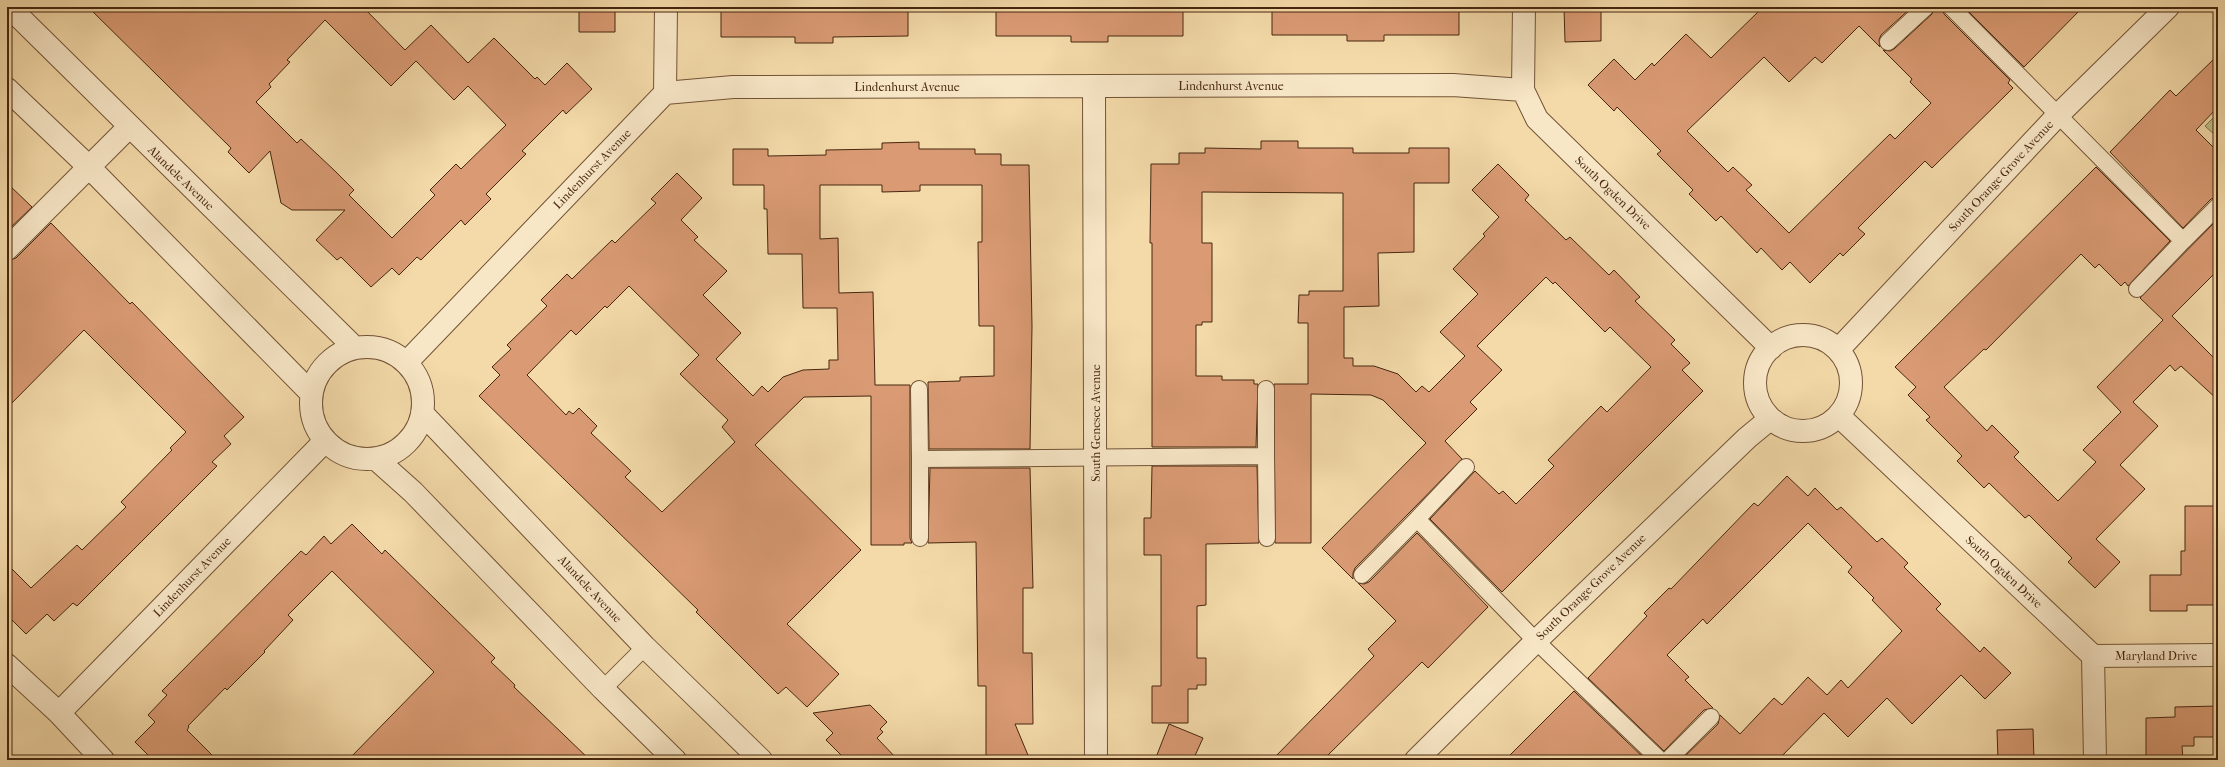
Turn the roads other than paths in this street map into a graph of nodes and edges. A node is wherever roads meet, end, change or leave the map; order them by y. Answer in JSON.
{"nodes":[{"id":1,"x":9,"y":7,"type":"edge"},
{"id":2,"x":666,"y":7,"type":"edge"},
{"id":3,"x":1524,"y":7,"type":"edge"},
{"id":4,"x":1926,"y":7,"type":"edge"},
{"id":5,"x":1951,"y":7,"type":"edge"},
{"id":6,"x":2168,"y":7,"type":"edge"},
{"id":7,"x":1888,"y":42,"type":"dead end"},
{"id":8,"x":1094,"y":86,"type":"junction"},
{"id":9,"x":7,"y":89,"type":"edge"},
{"id":10,"x":1523,"y":90,"type":"junction"},
{"id":11,"x":666,"y":93,"type":"junction"},
{"id":12,"x":2058,"y":115,"type":"junction"},
{"id":13,"x":129,"y":127,"type":"junction"},
{"id":14,"x":89,"y":167,"type":"junction"},
{"id":15,"x":2218,"y":206,"type":"edge"},
{"id":16,"x":2183,"y":240,"type":"junction"},
{"id":17,"x":7,"y":249,"type":"edge"},
{"id":18,"x":2137,"y":289,"type":"dead end"},
{"id":19,"x":355,"y":348,"type":"junction"},
{"id":20,"x":1771,"y":348,"type":"junction"},
{"id":21,"x":1838,"y":350,"type":"junction"},
{"id":22,"x":406,"y":362,"type":"junction"},
{"id":23,"x":919,"y":389,"type":"dead end"},
{"id":24,"x":1266,"y":389,"type":"dead end"},
{"id":25,"x":311,"y":393,"type":"junction"},
{"id":26,"x":422,"y":413,"type":"junction"},
{"id":27,"x":1839,"y":416,"type":"junction"},
{"id":28,"x":1770,"y":419,"type":"junction"},
{"id":29,"x":325,"y":441,"type":"junction"},
{"id":30,"x":1096,"y":456,"type":"junction"},
{"id":31,"x":1266,"y":456,"type":"junction"},
{"id":32,"x":376,"y":459,"type":"junction"},
{"id":33,"x":920,"y":459,"type":"junction"},
{"id":34,"x":1466,"y":467,"type":"dead end"},
{"id":35,"x":1417,"y":519,"type":"junction"},
{"id":36,"x":920,"y":538,"type":"dead end"},
{"id":37,"x":1267,"y":538,"type":"dead end"},
{"id":38,"x":1362,"y":575,"type":"dead end"},
{"id":39,"x":1536,"y":641,"type":"junction"},
{"id":40,"x":645,"y":647,"type":"junction"},
{"id":41,"x":2218,"y":655,"type":"edge"},
{"id":42,"x":2093,"y":656,"type":"junction"},
{"id":43,"x":7,"y":665,"type":"edge"},
{"id":44,"x":602,"y":689,"type":"junction"},
{"id":45,"x":59,"y":712,"type":"junction"},
{"id":46,"x":1711,"y":717,"type":"dead end"},
{"id":47,"x":103,"y":760,"type":"edge"},
{"id":48,"x":675,"y":760,"type":"edge"},
{"id":49,"x":761,"y":760,"type":"edge"},
{"id":50,"x":1096,"y":760,"type":"edge"},
{"id":51,"x":1416,"y":760,"type":"edge"},
{"id":52,"x":1660,"y":760,"type":"edge"},
{"id":53,"x":1668,"y":760,"type":"edge"},
{"id":54,"x":2095,"y":760,"type":"edge"}],
"edges":[{"from":1,"to":13,"type":"street","name":"Alandele Avenue"},
{"from":2,"to":11,"type":"street"},
{"from":3,"to":10,"type":"street","name":"South Ogden Drive"},
{"from":4,"to":7,"type":"lane"},
{"from":5,"to":12,"type":"lane"},
{"from":6,"to":12,"type":"street","name":"South Orange Grove Avenue"},
{"from":8,"to":10,"type":"street","name":"Lindenhurst Avenue"},
{"from":8,"to":11,"type":"street","name":"Lindenhurst Avenue"},
{"from":8,"to":30,"type":"street","name":"South Genesee Avenue"},
{"from":9,"to":14,"type":"street"},
{"from":10,"to":20,"type":"street","name":"South Ogden Drive"},
{"from":11,"to":22,"type":"street","name":"Lindenhurst Avenue"},
{"from":12,"to":16,"type":"lane"},
{"from":12,"to":21,"type":"street","name":"South Orange Grove Avenue"},
{"from":13,"to":14,"type":"street"},
{"from":13,"to":19,"type":"street","name":"Alandele Avenue"},
{"from":14,"to":17,"type":"street"},
{"from":14,"to":25,"type":"street"},
{"from":15,"to":16,"type":"lane"},
{"from":16,"to":18,"type":"lane"},
{"from":19,"to":22,"type":"street"},
{"from":19,"to":25,"type":"street"},
{"from":20,"to":21,"type":"street"},
{"from":20,"to":28,"type":"street"},
{"from":21,"to":27,"type":"street"},
{"from":22,"to":26,"type":"street"},
{"from":23,"to":33,"type":"lane"},
{"from":24,"to":31,"type":"lane"},
{"from":25,"to":29,"type":"street"},
{"from":26,"to":32,"type":"street"},
{"from":26,"to":40,"type":"street","name":"Alandele Avenue"},
{"from":27,"to":28,"type":"street"},
{"from":27,"to":42,"type":"street","name":"South Ogden Drive"},
{"from":28,"to":39,"type":"street","name":"South Orange Grove Avenue"},
{"from":29,"to":32,"type":"street"},
{"from":29,"to":45,"type":"street","name":"Lindenhurst Avenue"},
{"from":30,"to":31,"type":"lane"},
{"from":30,"to":33,"type":"lane"},
{"from":30,"to":50,"type":"street","name":"South Genesee Avenue"},
{"from":31,"to":37,"type":"lane"},
{"from":32,"to":44,"type":"street"},
{"from":33,"to":36,"type":"lane"},
{"from":34,"to":35,"type":"lane"},
{"from":35,"to":38,"type":"lane"},
{"from":35,"to":39,"type":"lane"},
{"from":39,"to":51,"type":"street","name":"South Orange Grove Avenue"},
{"from":39,"to":52,"type":"lane"},
{"from":40,"to":44,"type":"lane"},
{"from":40,"to":49,"type":"street","name":"Alandele Avenue"},
{"from":41,"to":42,"type":"street","name":"Maryland Drive"},
{"from":42,"to":54,"type":"street"},
{"from":43,"to":45,"type":"street"},
{"from":44,"to":48,"type":"street"},
{"from":45,"to":47,"type":"street"},
{"from":46,"to":53,"type":"lane"}]}
